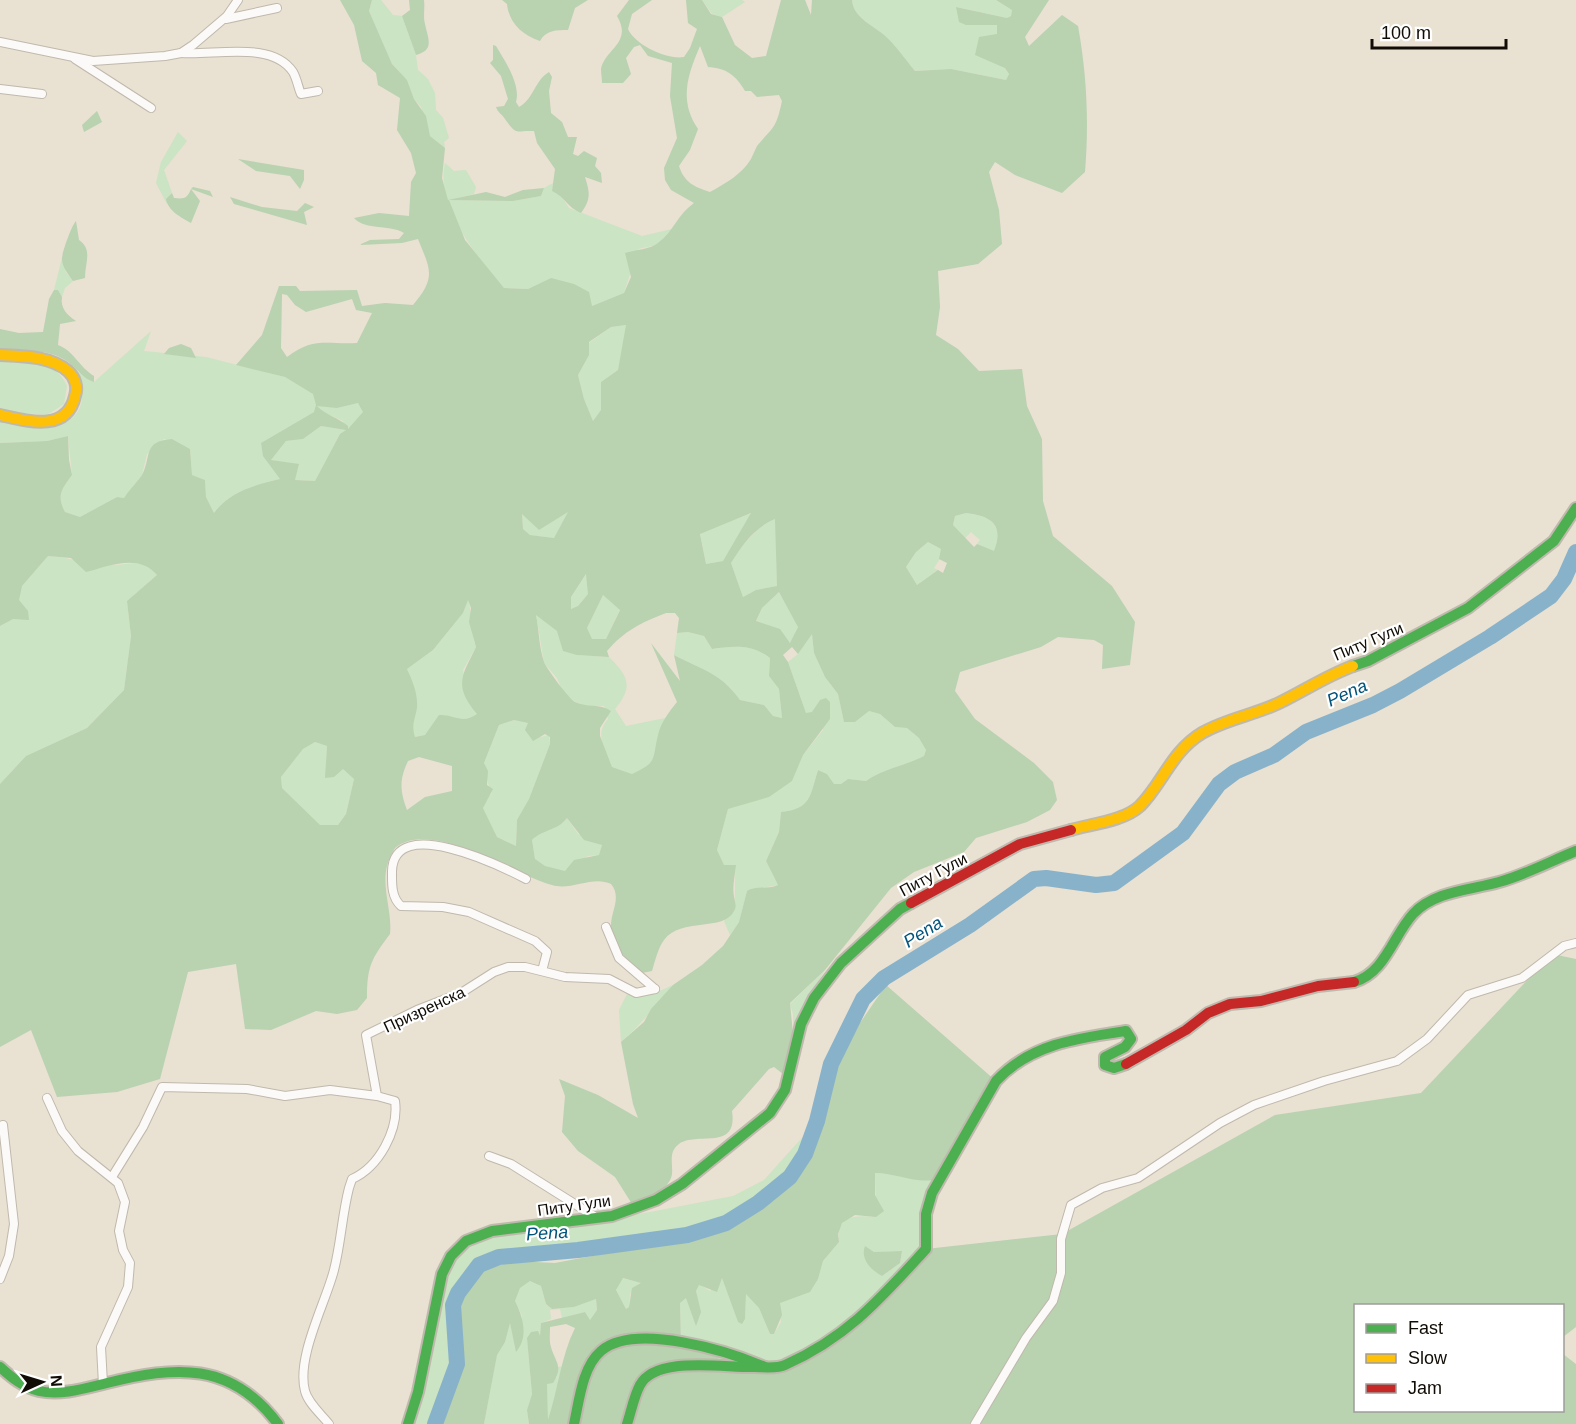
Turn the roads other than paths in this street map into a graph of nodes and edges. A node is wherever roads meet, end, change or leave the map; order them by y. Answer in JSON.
{"nodes":[{"id":1,"x":238,"y":0,"type":"edge"},
{"id":2,"x":277,"y":8,"type":"dead end"},
{"id":3,"x":222,"y":20,"type":"junction"},
{"id":4,"x":0,"y":42,"type":"edge"},
{"id":5,"x":181,"y":53,"type":"junction"},
{"id":6,"x":71,"y":56,"type":"junction"},
{"id":7,"x":0,"y":89,"type":"edge"},
{"id":8,"x":318,"y":91,"type":"dead end"},
{"id":9,"x":42,"y":94,"type":"dead end"},
{"id":10,"x":151,"y":108,"type":"dead end"},
{"id":11,"x":0,"y":355,"type":"edge"},
{"id":12,"x":0,"y":415,"type":"edge"},
{"id":13,"x":1576,"y":508,"type":"edge"},
{"id":14,"x":1576,"y":851,"type":"edge"},
{"id":15,"x":526,"y":879,"type":"dead end"},
{"id":16,"x":606,"y":927,"type":"dead end"},
{"id":17,"x":1576,"y":943,"type":"edge"},
{"id":18,"x":542,"y":971,"type":"junction"},
{"id":19,"x":377,"y":1095,"type":"junction"},
{"id":20,"x":47,"y":1098,"type":"dead end"},
{"id":21,"x":3,"y":1125,"type":"dead end"},
{"id":22,"x":489,"y":1156,"type":"dead end"},
{"id":23,"x":112,"y":1177,"type":"junction"},
{"id":24,"x":598,"y":1219,"type":"junction"},
{"id":25,"x":0,"y":1279,"type":"edge"},
{"id":26,"x":733,"y":1353,"type":"junction"},
{"id":27,"x":0,"y":1367,"type":"edge"},
{"id":28,"x":765,"y":1367,"type":"junction"},
{"id":29,"x":730,"y":1368,"type":"junction"},
{"id":30,"x":103,"y":1384,"type":"junction"},
{"id":31,"x":278,"y":1424,"type":"edge"},
{"id":32,"x":329,"y":1424,"type":"edge"},
{"id":33,"x":408,"y":1424,"type":"edge"},
{"id":34,"x":574,"y":1424,"type":"edge"},
{"id":35,"x":627,"y":1424,"type":"edge"},
{"id":36,"x":975,"y":1424,"type":"edge"}],
"edges":[{"from":1,"to":3,"type":"street"},
{"from":2,"to":3,"type":"street"},
{"from":3,"to":5,"type":"street"},
{"from":4,"to":6,"type":"street"},
{"from":5,"to":6,"type":"street"},
{"from":5,"to":8,"type":"street"},
{"from":6,"to":10,"type":"street"},
{"from":7,"to":9,"type":"street"},
{"from":11,"to":12,"type":"street"},
{"from":13,"to":24,"type":"street","name":"Питу Гули"},
{"from":14,"to":28,"type":"street"},
{"from":15,"to":18,"type":"street"},
{"from":16,"to":18,"type":"street","name":"Призренска"},
{"from":17,"to":36,"type":"street"},
{"from":18,"to":19,"type":"street","name":"Призренска"},
{"from":19,"to":23,"type":"street"},
{"from":19,"to":32,"type":"street"},
{"from":20,"to":23,"type":"street"},
{"from":21,"to":25,"type":"street"},
{"from":22,"to":24,"type":"street"},
{"from":23,"to":30,"type":"street"},
{"from":24,"to":33,"type":"street","name":"Питу Гули"},
{"from":26,"to":28,"type":"street"},
{"from":26,"to":29,"type":"street"},
{"from":26,"to":34,"type":"street"},
{"from":27,"to":30,"type":"street"},
{"from":28,"to":29,"type":"street"},
{"from":29,"to":35,"type":"street"},
{"from":30,"to":31,"type":"street"}]}
